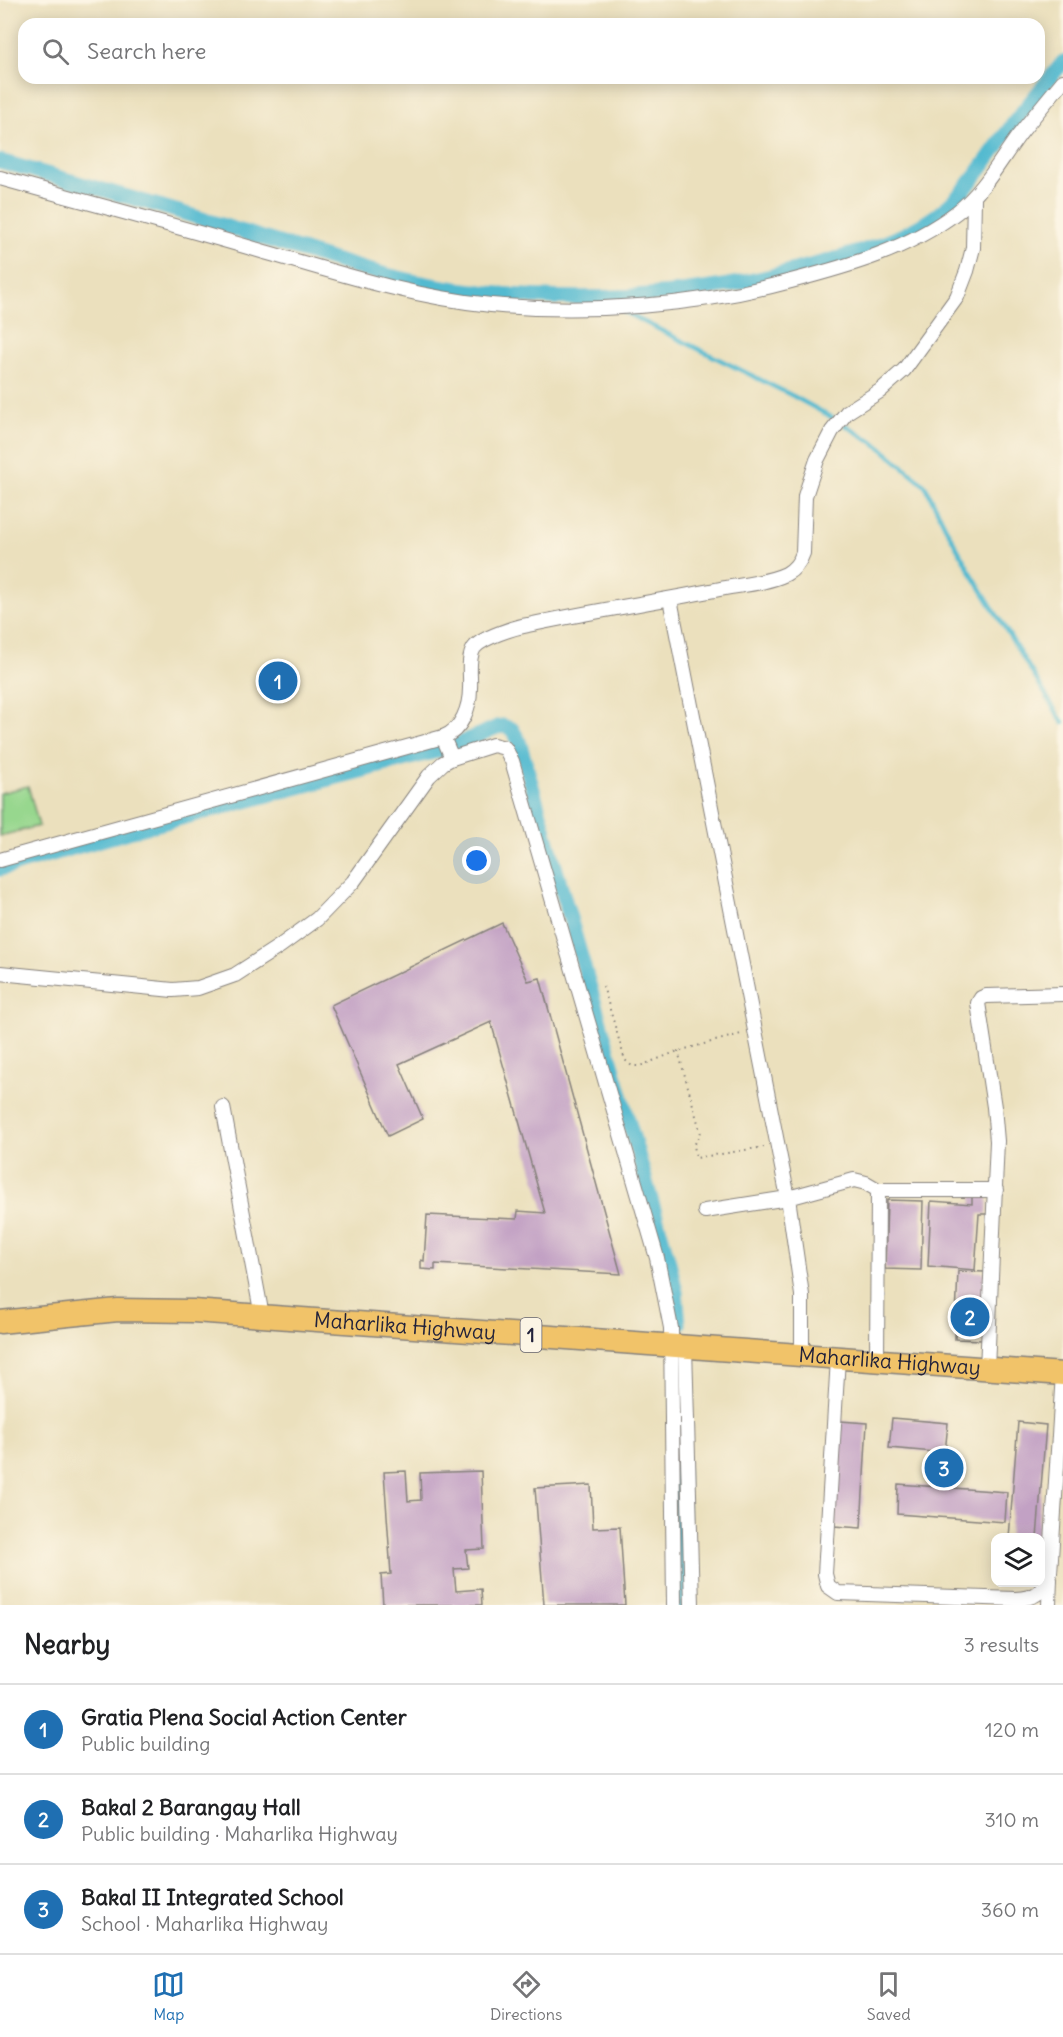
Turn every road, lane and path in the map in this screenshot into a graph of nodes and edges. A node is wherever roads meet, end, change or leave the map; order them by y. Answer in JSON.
{"nodes":[{"id":1,"x":1063,"y":81,"type":"edge"},
{"id":2,"x":0,"y":178,"type":"edge"},
{"id":3,"x":974,"y":198,"type":"junction"},
{"id":4,"x":670,"y":599,"type":"junction"},
{"id":5,"x":443,"y":737,"type":"junction"},
{"id":6,"x":453,"y":758,"type":"junction"},
{"id":7,"x":0,"y":860,"type":"edge"},
{"id":8,"x":0,"y":973,"type":"edge"},
{"id":9,"x":603,"y":986,"type":"dead end"},
{"id":10,"x":1063,"y":994,"type":"edge"},
{"id":11,"x":755,"y":1031,"type":"junction"},
{"id":12,"x":678,"y":1051,"type":"junction"},
{"id":13,"x":223,"y":1107,"type":"dead end"},
{"id":14,"x":777,"y":1144,"type":"junction"},
{"id":15,"x":878,"y":1190,"type":"junction"},
{"id":16,"x":996,"y":1190,"type":"junction"},
{"id":17,"x":788,"y":1198,"type":"junction"},
{"id":18,"x":705,"y":1211,"type":"dead end"},
{"id":19,"x":262,"y":1316,"type":"junction"},
{"id":20,"x":0,"y":1322,"type":"edge"},
{"id":21,"x":678,"y":1346,"type":"junction"},
{"id":22,"x":802,"y":1355,"type":"junction"},
{"id":23,"x":838,"y":1358,"type":"junction"},
{"id":24,"x":877,"y":1361,"type":"junction"},
{"id":25,"x":987,"y":1369,"type":"junction"},
{"id":26,"x":1063,"y":1374,"type":"edge"},
{"id":27,"x":1050,"y":1574,"type":"junction"},
{"id":28,"x":674,"y":1605,"type":"edge"},
{"id":29,"x":692,"y":1605,"type":"edge"},
{"id":30,"x":1049,"y":1605,"type":"edge"}],
"edges":[{"from":1,"to":3,"type":"street"},
{"from":2,"to":3,"type":"street"},
{"from":3,"to":4,"type":"street"},
{"from":4,"to":5,"type":"street"},
{"from":4,"to":11,"type":"street"},
{"from":5,"to":6,"type":"street"},
{"from":5,"to":7,"type":"street"},
{"from":6,"to":8,"type":"street"},
{"from":6,"to":21,"type":"street"},
{"from":9,"to":12,"type":"path"},
{"from":10,"to":16,"type":"street"},
{"from":11,"to":12,"type":"path"},
{"from":11,"to":14,"type":"street"},
{"from":12,"to":14,"type":"path"},
{"from":13,"to":19,"type":"street"},
{"from":14,"to":17,"type":"street"},
{"from":15,"to":16,"type":"street"},
{"from":15,"to":17,"type":"street"},
{"from":15,"to":24,"type":"street"},
{"from":16,"to":25,"type":"street"},
{"from":17,"to":18,"type":"street"},
{"from":17,"to":22,"type":"street"},
{"from":19,"to":20,"type":"highway","name":"Maharlika Highway","number":"1"},
{"from":19,"to":21,"type":"highway","name":"Maharlika Highway","number":"1"},
{"from":21,"to":22,"type":"highway","name":"Maharlika Highway","number":"1"},
{"from":21,"to":28,"type":"street"},
{"from":21,"to":29,"type":"street"},
{"from":22,"to":23,"type":"highway","name":"Maharlika Highway","number":"1"},
{"from":23,"to":24,"type":"highway","name":"Maharlika Highway","number":"1"},
{"from":23,"to":27,"type":"street"},
{"from":24,"to":25,"type":"highway","name":"Maharlika Highway","number":"1"},
{"from":25,"to":26,"type":"highway","name":"Maharlika Highway","number":"1"},
{"from":26,"to":27,"type":"street"},
{"from":27,"to":30,"type":"street"}]}
